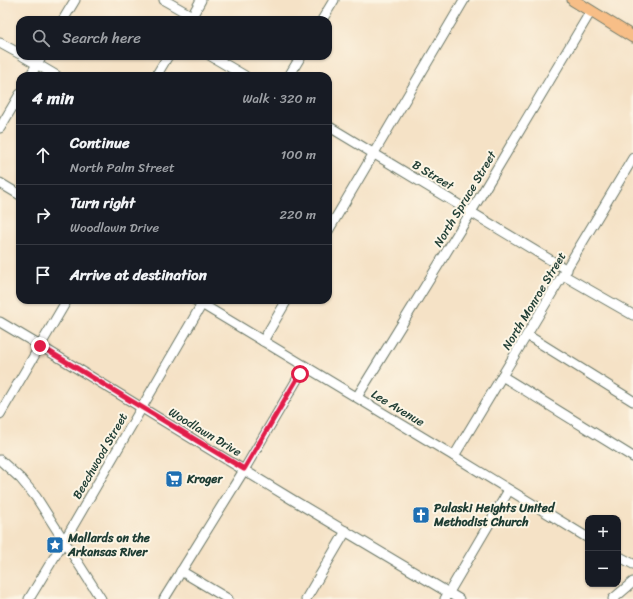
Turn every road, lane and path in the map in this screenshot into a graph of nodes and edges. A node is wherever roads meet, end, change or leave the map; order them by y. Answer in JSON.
{"nodes":[{"id":1,"x":75,"y":0,"type":"edge"},
{"id":2,"x":164,"y":0,"type":"edge"},
{"id":3,"x":202,"y":0,"type":"edge"},
{"id":4,"x":334,"y":0,"type":"edge"},
{"id":5,"x":464,"y":0,"type":"edge"},
{"id":6,"x":573,"y":0,"type":"edge"},
{"id":7,"x":591,"y":11,"type":"junction"},
{"id":8,"x":65,"y":16,"type":"edge"},
{"id":9,"x":188,"y":16,"type":"edge"},
{"id":10,"x":192,"y":16,"type":"edge"},
{"id":11,"x":324,"y":16,"type":"edge"},
{"id":12,"x":633,"y":37,"type":"edge"},
{"id":13,"x":0,"y":43,"type":"edge"},
{"id":14,"x":16,"y":52,"type":"edge"},
{"id":15,"x":30,"y":60,"type":"edge"},
{"id":16,"x":40,"y":60,"type":"edge"},
{"id":17,"x":166,"y":60,"type":"edge"},
{"id":18,"x":218,"y":60,"type":"edge"},
{"id":19,"x":299,"y":60,"type":"edge"},
{"id":20,"x":37,"y":64,"type":"junction"},
{"id":21,"x":32,"y":72,"type":"edge"},
{"id":22,"x":50,"y":72,"type":"edge"},
{"id":23,"x":158,"y":72,"type":"edge"},
{"id":24,"x":238,"y":72,"type":"edge"},
{"id":25,"x":291,"y":72,"type":"edge"},
{"id":26,"x":16,"y":101,"type":"edge"},
{"id":27,"x":0,"y":128,"type":"edge"},
{"id":28,"x":332,"y":128,"type":"edge"},
{"id":29,"x":374,"y":154,"type":"junction"},
{"id":30,"x":633,"y":158,"type":"edge"},
{"id":31,"x":0,"y":182,"type":"edge"},
{"id":32,"x":16,"y":192,"type":"edge"},
{"id":33,"x":471,"y":212,"type":"junction"},
{"id":34,"x":332,"y":224,"type":"edge"},
{"id":35,"x":565,"y":272,"type":"junction"},
{"id":36,"x":65,"y":304,"type":"edge"},
{"id":37,"x":198,"y":304,"type":"edge"},
{"id":38,"x":202,"y":304,"type":"edge"},
{"id":39,"x":285,"y":304,"type":"edge"},
{"id":40,"x":633,"y":315,"type":"edge"},
{"id":41,"x":0,"y":322,"type":"edge"},
{"id":42,"x":527,"y":335,"type":"junction"},
{"id":43,"x":263,"y":340,"type":"junction"},
{"id":44,"x":40,"y":346,"type":"junction"},
{"id":45,"x":305,"y":366,"type":"junction"},
{"id":46,"x":502,"y":376,"type":"junction"},
{"id":47,"x":357,"y":397,"type":"junction"},
{"id":48,"x":633,"y":401,"type":"edge"},
{"id":49,"x":142,"y":407,"type":"junction"},
{"id":50,"x":0,"y":414,"type":"edge"},
{"id":51,"x":454,"y":456,"type":"junction"},
{"id":52,"x":633,"y":457,"type":"edge"},
{"id":53,"x":0,"y":460,"type":"edge"},
{"id":54,"x":244,"y":469,"type":"junction"},
{"id":55,"x":509,"y":490,"type":"junction"},
{"id":56,"x":346,"y":531,"type":"junction"},
{"id":57,"x":585,"y":536,"type":"edge"},
{"id":58,"x":64,"y":540,"type":"junction"},
{"id":59,"x":621,"y":558,"type":"edge"},
{"id":60,"x":633,"y":564,"type":"edge"},
{"id":61,"x":181,"y":571,"type":"junction"},
{"id":62,"x":633,"y":582,"type":"edge"},
{"id":63,"x":447,"y":596,"type":"edge"},
{"id":64,"x":29,"y":599,"type":"edge"},
{"id":65,"x":101,"y":599,"type":"edge"},
{"id":66,"x":164,"y":599,"type":"edge"},
{"id":67,"x":228,"y":599,"type":"edge"},
{"id":68,"x":306,"y":599,"type":"edge"},
{"id":69,"x":459,"y":599,"type":"edge"},
{"id":70,"x":613,"y":599,"type":"edge"}],
"edges":[{"from":1,"to":8,"type":"street"},
{"from":2,"to":9,"type":"street"},
{"from":3,"to":10,"type":"street"},
{"from":4,"to":11,"type":"street"},
{"from":5,"to":29,"type":"street"},
{"from":6,"to":7,"type":"main road"},
{"from":7,"to":12,"type":"main road"},
{"from":7,"to":33,"type":"street","name":"North Spruce Street"},
{"from":13,"to":14,"type":"street"},
{"from":15,"to":20,"type":"street"},
{"from":16,"to":20,"type":"street"},
{"from":17,"to":23,"type":"street"},
{"from":18,"to":24,"type":"street"},
{"from":19,"to":25,"type":"street"},
{"from":20,"to":21,"type":"street"},
{"from":20,"to":22,"type":"street"},
{"from":26,"to":27,"type":"street"},
{"from":28,"to":29,"type":"street","name":"B Street"},
{"from":29,"to":33,"type":"street","name":"B Street"},
{"from":29,"to":34,"type":"street"},
{"from":30,"to":35,"type":"street","name":"North Monroe Street"},
{"from":31,"to":32,"type":"street"},
{"from":33,"to":35,"type":"street","name":"B Street"},
{"from":33,"to":47,"type":"street","name":"North Spruce Street"},
{"from":35,"to":40,"type":"street","name":"B Street"},
{"from":35,"to":42,"type":"street","name":"North Monroe Street"},
{"from":36,"to":44,"type":"street"},
{"from":37,"to":49,"type":"street","name":"Beechwood Street"},
{"from":38,"to":43,"type":"street","name":"Lee Avenue"},
{"from":39,"to":43,"type":"street"},
{"from":41,"to":44,"type":"street","name":"Woodlawn Drive"},
{"from":42,"to":46,"type":"street","name":"North Monroe Street"},
{"from":42,"to":48,"type":"street"},
{"from":43,"to":45,"type":"street","name":"Lee Avenue"},
{"from":44,"to":49,"type":"street","name":"Woodlawn Drive"},
{"from":44,"to":50,"type":"street"},
{"from":45,"to":47,"type":"street","name":"Lee Avenue"},
{"from":45,"to":54,"type":"street"},
{"from":46,"to":51,"type":"street","name":"North Monroe Street"},
{"from":46,"to":52,"type":"street"},
{"from":47,"to":51,"type":"street","name":"Lee Avenue"},
{"from":49,"to":54,"type":"street","name":"Woodlawn Drive"},
{"from":49,"to":58,"type":"street","name":"Beechwood Street"},
{"from":51,"to":55,"type":"street","name":"Lee Avenue"},
{"from":53,"to":58,"type":"street"},
{"from":54,"to":56,"type":"street","name":"Woodlawn Drive"},
{"from":54,"to":61,"type":"street"},
{"from":55,"to":57,"type":"street","name":"Lee Avenue"},
{"from":55,"to":63,"type":"street"},
{"from":56,"to":63,"type":"street","name":"Woodlawn Drive"},
{"from":56,"to":68,"type":"street"},
{"from":58,"to":64,"type":"street","name":"Beechwood Street"},
{"from":58,"to":65,"type":"street"},
{"from":59,"to":60,"type":"street"},
{"from":61,"to":66,"type":"street"},
{"from":61,"to":67,"type":"street"},
{"from":62,"to":70,"type":"street"},
{"from":63,"to":69,"type":"street","name":"Woodlawn Drive"}]}
